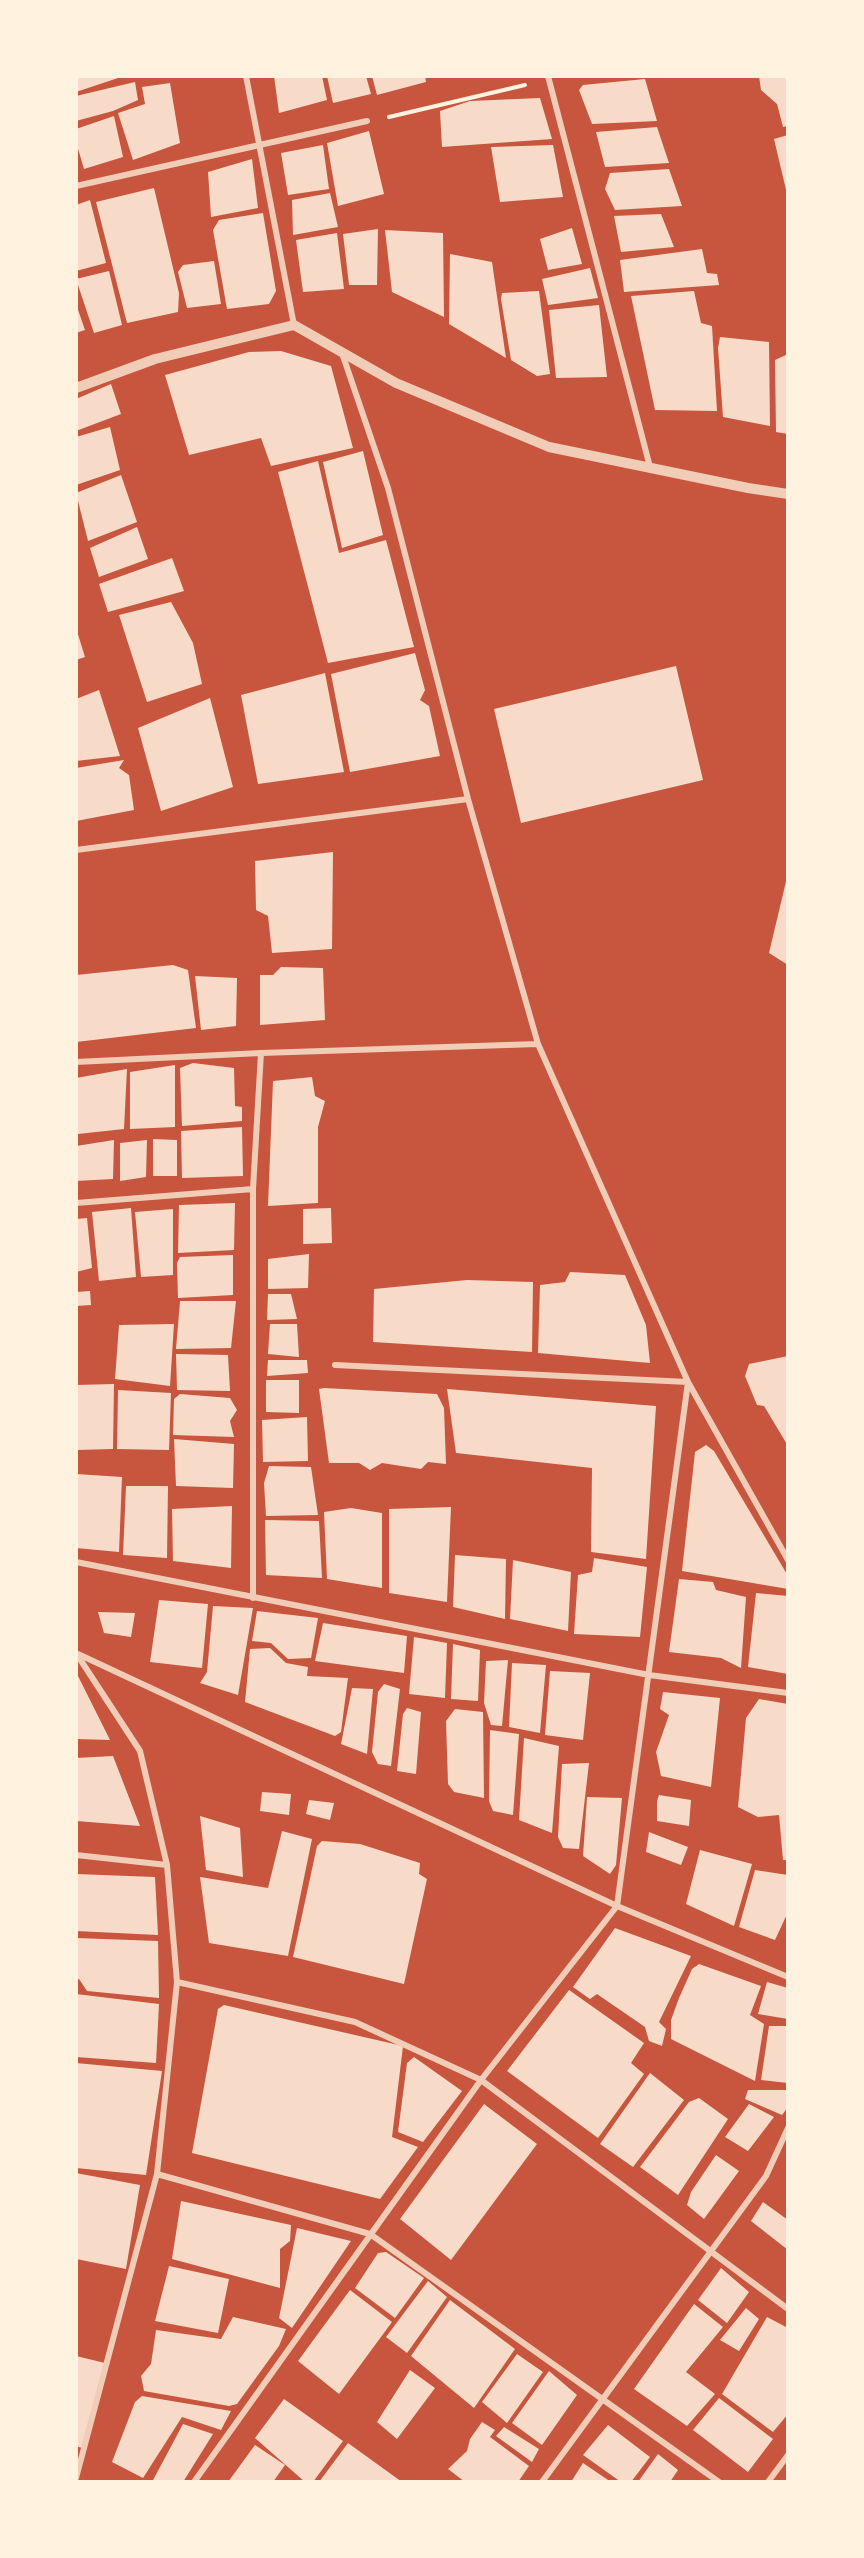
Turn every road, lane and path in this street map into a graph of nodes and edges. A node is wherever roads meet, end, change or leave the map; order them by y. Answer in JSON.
{"nodes":[{"id":1,"x":246,"y":76,"type":"edge"},
{"id":2,"x":548,"y":78,"type":"edge"},
{"id":3,"x":368,"y":121,"type":"joint"},
{"id":4,"x":260,"y":146,"type":"junction"},
{"id":5,"x":76,"y":186,"type":"edge"},
{"id":6,"x":294,"y":325,"type":"junction"},
{"id":7,"x":341,"y":352,"type":"junction"},
{"id":8,"x":76,"y":388,"type":"edge"},
{"id":9,"x":650,"y":467,"type":"junction"},
{"id":10,"x":788,"y":494,"type":"edge"},
{"id":11,"x":468,"y":799,"type":"junction"},
{"id":12,"x":76,"y":850,"type":"edge"},
{"id":13,"x":538,"y":1044,"type":"junction"},
{"id":14,"x":261,"y":1053,"type":"junction"},
{"id":15,"x":76,"y":1062,"type":"edge"},
{"id":16,"x":253,"y":1189,"type":"junction"},
{"id":17,"x":76,"y":1203,"type":"edge"},
{"id":18,"x":335,"y":1365,"type":"dead end"},
{"id":19,"x":688,"y":1382,"type":"junction"},
{"id":20,"x":788,"y":1560,"type":"edge"},
{"id":21,"x":76,"y":1562,"type":"edge"},
{"id":22,"x":253,"y":1598,"type":"junction"},
{"id":23,"x":77,"y":1653,"type":"edge"},
{"id":24,"x":649,"y":1674,"type":"junction"},
{"id":25,"x":788,"y":1694,"type":"edge"},
{"id":26,"x":76,"y":1855,"type":"edge"},
{"id":27,"x":167,"y":1864,"type":"junction"},
{"id":28,"x":617,"y":1906,"type":"junction"},
{"id":29,"x":788,"y":1977,"type":"edge"},
{"id":30,"x":177,"y":1983,"type":"junction"},
{"id":31,"x":482,"y":2080,"type":"junction"},
{"id":32,"x":788,"y":2127,"type":"edge"},
{"id":33,"x":157,"y":2174,"type":"junction"},
{"id":34,"x":370,"y":2234,"type":"junction"},
{"id":35,"x":712,"y":2251,"type":"junction"},
{"id":36,"x":788,"y":2309,"type":"edge"},
{"id":37,"x":603,"y":2400,"type":"junction"},
{"id":38,"x":788,"y":2455,"type":"edge"},
{"id":39,"x":76,"y":2478,"type":"edge"},
{"id":40,"x":194,"y":2481,"type":"edge"},
{"id":41,"x":542,"y":2481,"type":"edge"},
{"id":42,"x":719,"y":2481,"type":"edge"},
{"id":43,"x":768,"y":2481,"type":"edge"}],
"edges":[{"from":1,"to":4,"type":"street"},
{"from":2,"to":3,"type":"path"},
{"from":2,"to":9,"type":"street"},
{"from":3,"to":4,"type":"street"},
{"from":4,"to":5,"type":"street"},
{"from":4,"to":6,"type":"street"},
{"from":6,"to":7,"type":"street"},
{"from":6,"to":8,"type":"street"},
{"from":7,"to":9,"type":"street"},
{"from":7,"to":11,"type":"street"},
{"from":9,"to":10,"type":"street"},
{"from":11,"to":12,"type":"street"},
{"from":11,"to":13,"type":"street"},
{"from":13,"to":14,"type":"street"},
{"from":13,"to":19,"type":"street"},
{"from":14,"to":15,"type":"street"},
{"from":14,"to":16,"type":"street"},
{"from":16,"to":17,"type":"street"},
{"from":16,"to":22,"type":"street"},
{"from":18,"to":19,"type":"street"},
{"from":19,"to":20,"type":"street"},
{"from":19,"to":24,"type":"street"},
{"from":21,"to":22,"type":"street"},
{"from":22,"to":24,"type":"street"},
{"from":23,"to":27,"type":"street"},
{"from":23,"to":28,"type":"street"},
{"from":24,"to":25,"type":"street"},
{"from":24,"to":28,"type":"street"},
{"from":26,"to":27,"type":"street"},
{"from":27,"to":30,"type":"street"},
{"from":28,"to":29,"type":"street"},
{"from":28,"to":31,"type":"street"},
{"from":30,"to":31,"type":"street"},
{"from":30,"to":33,"type":"street"},
{"from":31,"to":34,"type":"street"},
{"from":31,"to":35,"type":"street"},
{"from":32,"to":35,"type":"street"},
{"from":33,"to":34,"type":"street"},
{"from":33,"to":39,"type":"street"},
{"from":34,"to":37,"type":"street"},
{"from":34,"to":40,"type":"street"},
{"from":35,"to":36,"type":"street"},
{"from":35,"to":37,"type":"street"},
{"from":37,"to":41,"type":"street"},
{"from":37,"to":42,"type":"street"},
{"from":38,"to":43,"type":"street"}]}
